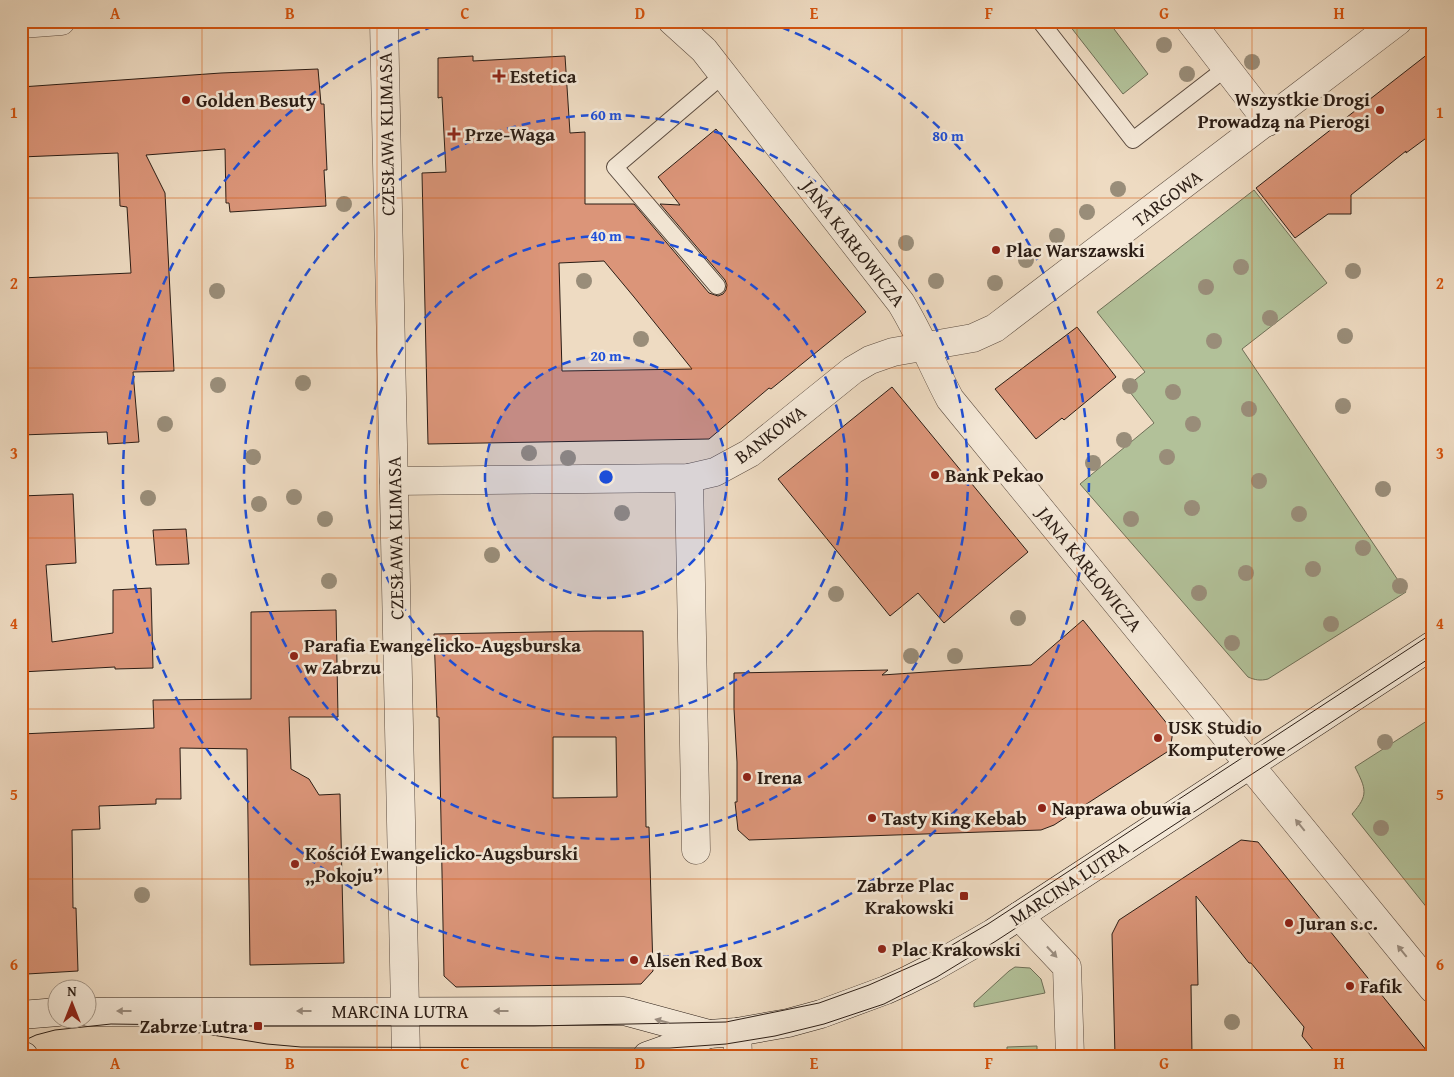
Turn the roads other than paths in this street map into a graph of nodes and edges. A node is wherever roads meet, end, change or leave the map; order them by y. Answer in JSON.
{"nodes":[{"id":1,"x":61,"y":21,"type":"edge"},
{"id":2,"x":384,"y":21,"type":"edge"},
{"id":3,"x":672,"y":21,"type":"edge"},
{"id":4,"x":1040,"y":21,"type":"edge"},
{"id":5,"x":1190,"y":21,"type":"edge"},
{"id":6,"x":1398,"y":21,"type":"edge"},
{"id":7,"x":21,"y":24,"type":"edge"},
{"id":8,"x":1226,"y":68,"type":"junction"},
{"id":9,"x":723,"y":75,"type":"junction"},
{"id":10,"x":1268,"y":122,"type":"junction"},
{"id":11,"x":717,"y":286,"type":"dead end"},
{"id":12,"x":924,"y":346,"type":"junction"},
{"id":13,"x":689,"y":478,"type":"junction"},
{"id":14,"x":394,"y":481,"type":"junction"},
{"id":15,"x":1433,"y":645,"type":"edge"},
{"id":16,"x":1250,"y":765,"type":"junction"},
{"id":17,"x":696,"y":850,"type":"dead end"},
{"id":18,"x":1019,"y":916,"type":"junction"},
{"id":19,"x":1433,"y":989,"type":"edge"},
{"id":20,"x":405,"y":1011,"type":"junction"},
{"id":21,"x":98,"y":1012,"type":"edge"},
{"id":22,"x":48,"y":1013,"type":"edge"},
{"id":23,"x":21,"y":1016,"type":"edge"},
{"id":24,"x":709,"y":1034,"type":"junction"},
{"id":25,"x":738,"y":1044,"type":"edge"},
{"id":26,"x":406,"y":1056,"type":"edge"},
{"id":27,"x":647,"y":1056,"type":"edge"},
{"id":28,"x":1070,"y":1056,"type":"edge"}],
"edges":[{"from":1,"to":7,"type":"street"},
{"from":2,"to":14,"type":"street","name":"CZESŁAWA KLIMASA"},
{"from":3,"to":9,"type":"street","name":"JANA KARŁOWICZA"},
{"from":4,"to":8,"type":"lane"},
{"from":5,"to":8,"type":"street"},
{"from":6,"to":10,"type":"street","name":"TARGOWA"},
{"from":8,"to":10,"type":"street"},
{"from":9,"to":11,"type":"lane"},
{"from":9,"to":12,"type":"street","name":"JANA KARŁOWICZA"},
{"from":10,"to":12,"type":"street","name":"TARGOWA"},
{"from":12,"to":13,"type":"street","name":"BANKOWA"},
{"from":12,"to":16,"type":"street","name":"JANA KARŁOWICZA"},
{"from":13,"to":14,"type":"street","name":"BANKOWA"},
{"from":13,"to":17,"type":"street"},
{"from":14,"to":20,"type":"street","name":"CZESŁAWA KLIMASA"},
{"from":15,"to":16,"type":"street","name":"MARCINA LUTRA"},
{"from":16,"to":18,"type":"street","name":"MARCINA LUTRA"},
{"from":19,"to":16,"type":"street","name":"JANA KARŁOWICZA","one_way":true},
{"from":18,"to":25,"type":"street","name":"MARCINA LUTRA"},
{"from":18,"to":28,"type":"street","one_way":true},
{"from":20,"to":21,"type":"street","name":"MARCINA LUTRA","one_way":true},
{"from":24,"to":20,"type":"street","name":"MARCINA LUTRA","one_way":true},
{"from":20,"to":26,"type":"street","name":"CZESŁAWA KLIMASA"},
{"from":22,"to":23,"type":"street"},
{"from":24,"to":25,"type":"street","name":"MARCINA LUTRA"},
{"from":24,"to":27,"type":"street","name":"MARCINA LUTRA"}]}
